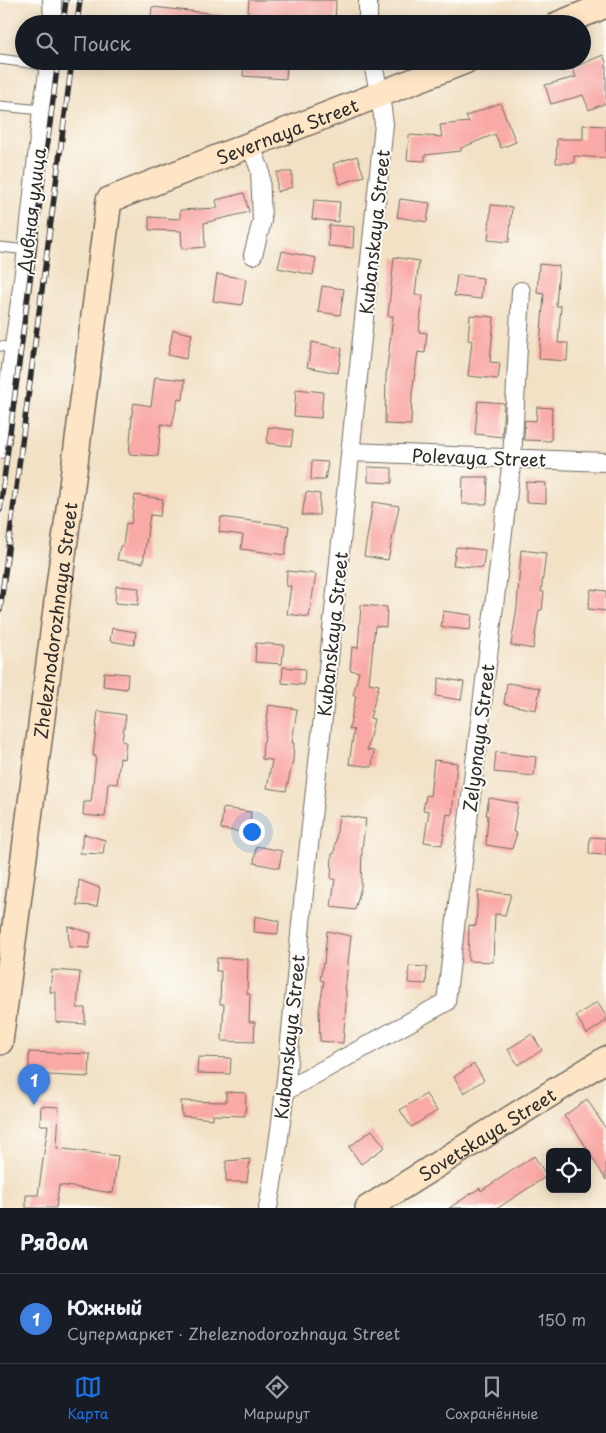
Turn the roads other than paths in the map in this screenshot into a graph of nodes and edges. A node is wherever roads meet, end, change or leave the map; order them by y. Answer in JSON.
{"nodes":[{"id":1,"x":52,"y":0,"type":"edge"},
{"id":2,"x":368,"y":0,"type":"edge"},
{"id":3,"x":606,"y":5,"type":"edge"},
{"id":4,"x":53,"y":15,"type":"edge"},
{"id":5,"x":368,"y":15,"type":"edge"},
{"id":6,"x":582,"y":15,"type":"edge"},
{"id":7,"x":0,"y":60,"type":"edge"},
{"id":8,"x":15,"y":61,"type":"edge"},
{"id":9,"x":49,"y":70,"type":"edge"},
{"id":10,"x":374,"y":70,"type":"edge"},
{"id":11,"x":442,"y":70,"type":"edge"},
{"id":12,"x":380,"y":95,"type":"junction"},
{"id":13,"x":0,"y":106,"type":"edge"},
{"id":14,"x":42,"y":110,"type":"junction"},
{"id":15,"x":251,"y":146,"type":"junction"},
{"id":16,"x":109,"y":200,"type":"joint"},
{"id":17,"x":0,"y":247,"type":"edge"},
{"id":18,"x":27,"y":250,"type":"junction"},
{"id":19,"x":253,"y":255,"type":"dead end"},
{"id":20,"x":521,"y":290,"type":"dead end"},
{"id":21,"x":7,"y":347,"type":"edge"},
{"id":22,"x":3,"y":396,"type":"edge"},
{"id":23,"x":0,"y":448,"type":"edge"},
{"id":24,"x":352,"y":452,"type":"junction"},
{"id":25,"x":512,"y":458,"type":"junction"},
{"id":26,"x":606,"y":462,"type":"edge"},
{"id":27,"x":0,"y":1042,"type":"edge"},
{"id":28,"x":606,"y":1059,"type":"edge"},
{"id":29,"x":285,"y":1091,"type":"junction"},
{"id":30,"x":268,"y":1208,"type":"edge"},
{"id":31,"x":368,"y":1208,"type":"edge"}],
"edges":[{"from":1,"to":4,"type":"street"},
{"from":2,"to":5,"type":"street"},
{"from":3,"to":6,"type":"street"},
{"from":7,"to":8,"type":"lane"},
{"from":9,"to":14,"type":"street","name":"Дивная улица"},
{"from":10,"to":12,"type":"street","name":"Kubanskaya Street"},
{"from":11,"to":12,"type":"street","name":"Severnaya Street"},
{"from":12,"to":15,"type":"street","name":"Severnaya Street"},
{"from":12,"to":24,"type":"street","name":"Kubanskaya Street"},
{"from":13,"to":14,"type":"lane"},
{"from":14,"to":18,"type":"street","name":"Дивная улица"},
{"from":15,"to":16,"type":"street","name":"Severnaya Street"},
{"from":15,"to":19,"type":"street"},
{"from":16,"to":27,"type":"street","name":"Zheleznodorozhnaya Street"},
{"from":17,"to":18,"type":"lane"},
{"from":18,"to":21,"type":"street","name":"Дивная улица"},
{"from":20,"to":25,"type":"street","name":"Zelyonaya Street"},
{"from":21,"to":22,"type":"street","name":"Дивная улица"},
{"from":22,"to":23,"type":"street","name":"Дивная улица"},
{"from":24,"to":25,"type":"street","name":"Polevaya Street"},
{"from":24,"to":29,"type":"street","name":"Kubanskaya Street"},
{"from":25,"to":26,"type":"street","name":"Polevaya Street"},
{"from":25,"to":29,"type":"street","name":"Zelyonaya Street"},
{"from":28,"to":31,"type":"street","name":"Sovetskaya Street"},
{"from":29,"to":30,"type":"street","name":"Kubanskaya Street"}]}
